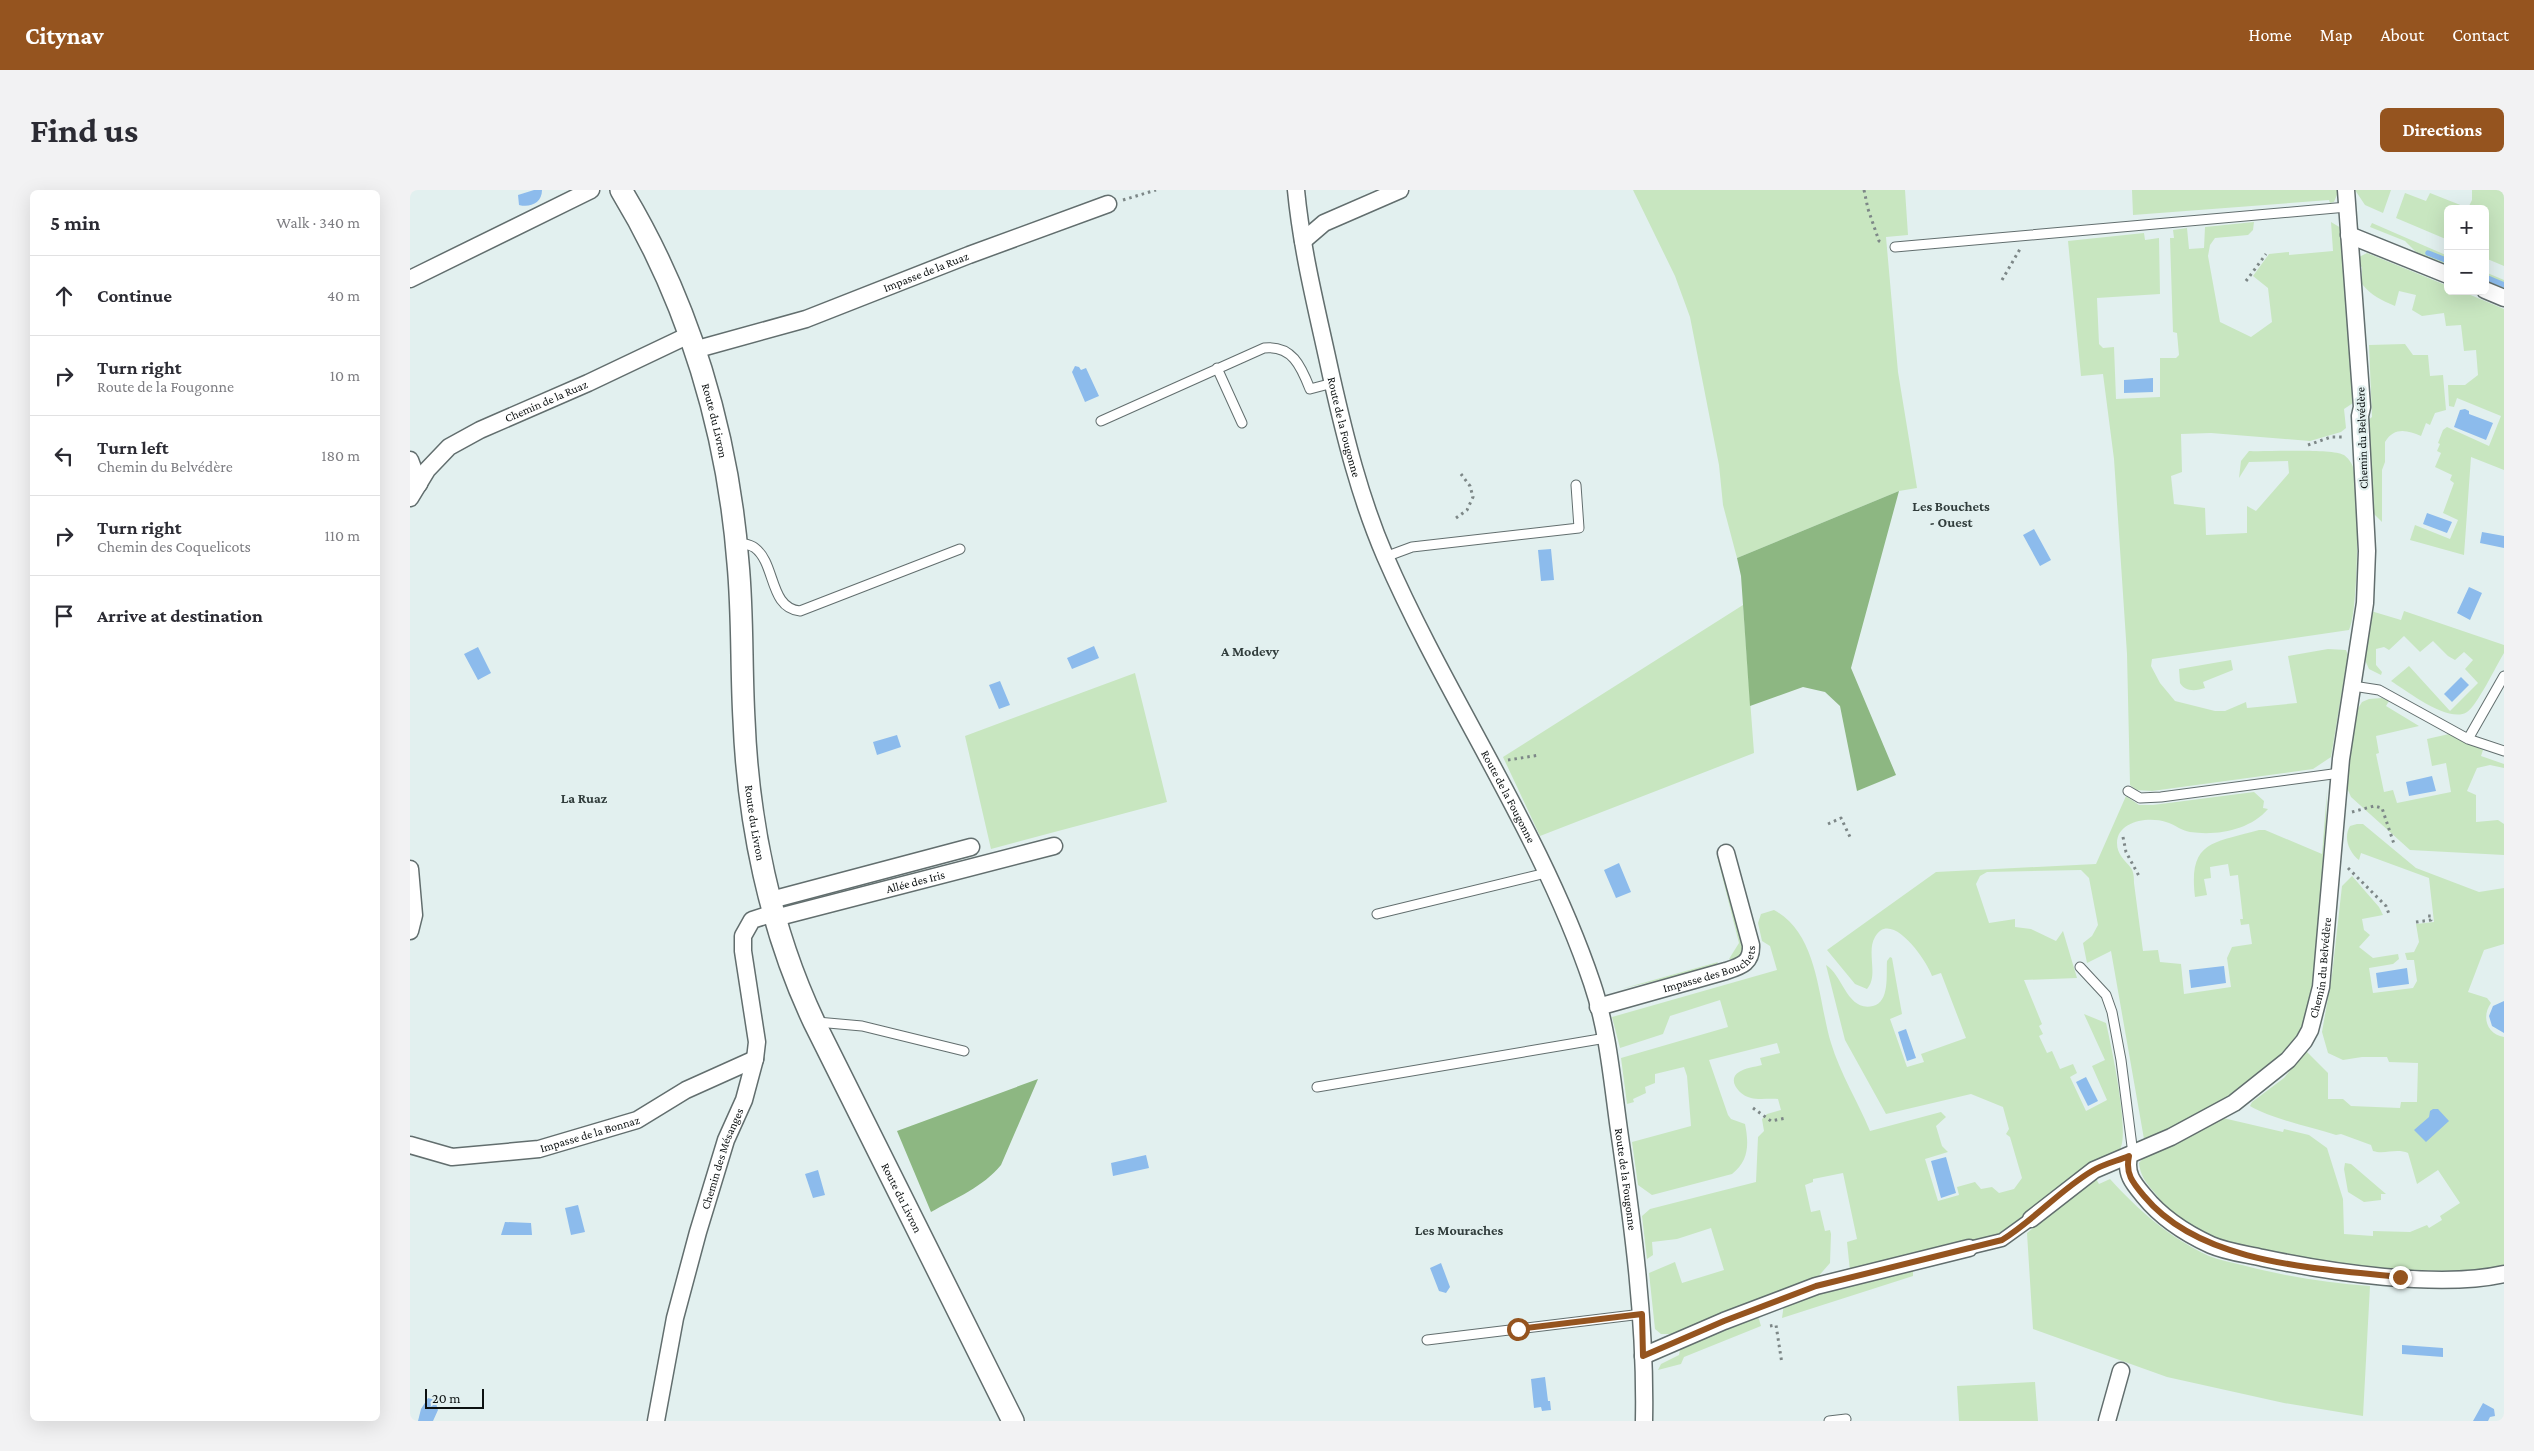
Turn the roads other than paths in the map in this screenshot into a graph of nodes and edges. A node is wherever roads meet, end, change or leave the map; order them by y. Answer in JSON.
{"nodes":[{"id":1,"x":591,"y":190,"type":"edge"},
{"id":2,"x":620,"y":190,"type":"edge"},
{"id":3,"x":1296,"y":190,"type":"edge"},
{"id":4,"x":1400,"y":190,"type":"edge"},
{"id":5,"x":2346,"y":190,"type":"edge"},
{"id":6,"x":1108,"y":204,"type":"road end"},
{"id":7,"x":2347,"y":207,"type":"junction"},
{"id":8,"x":2349,"y":234,"type":"junction"},
{"id":9,"x":1304,"y":241,"type":"junction"},
{"id":10,"x":1895,"y":247,"type":"road end"},
{"id":11,"x":2444,"y":273,"type":"edge"},
{"id":12,"x":410,"y":279,"type":"edge"},
{"id":13,"x":2489,"y":292,"type":"edge"},
{"id":14,"x":2504,"y":298,"type":"edge"},
{"id":15,"x":692,"y":342,"type":"junction"},
{"id":16,"x":1217,"y":368,"type":"junction"},
{"id":17,"x":1333,"y":383,"type":"junction"},
{"id":18,"x":1101,"y":421,"type":"dead end"},
{"id":19,"x":1242,"y":423,"type":"dead end"},
{"id":20,"x":410,"y":460,"type":"edge"},
{"id":21,"x":1576,"y":485,"type":"dead end"},
{"id":22,"x":414,"y":491,"type":"edge"},
{"id":23,"x":736,"y":542,"type":"junction"},
{"id":24,"x":960,"y":549,"type":"dead end"},
{"id":25,"x":1385,"y":557,"type":"junction"},
{"id":26,"x":2504,"y":676,"type":"edge"},
{"id":27,"x":2353,"y":686,"type":"junction"},
{"id":28,"x":2468,"y":739,"type":"junction"},
{"id":29,"x":2504,"y":751,"type":"edge"},
{"id":30,"x":2340,"y":773,"type":"junction"},
{"id":31,"x":2128,"y":791,"type":"dead end"},
{"id":32,"x":1054,"y":846,"type":"dead end"},
{"id":33,"x":971,"y":848,"type":"dead end"},
{"id":34,"x":1726,"y":853,"type":"dead end"},
{"id":35,"x":410,"y":869,"type":"edge"},
{"id":36,"x":1546,"y":873,"type":"junction"},
{"id":37,"x":773,"y":910,"type":"junction"},
{"id":38,"x":1377,"y":914,"type":"dead end"},
{"id":39,"x":410,"y":931,"type":"edge"},
{"id":40,"x":2080,"y":967,"type":"dead end"},
{"id":41,"x":1598,"y":1007,"type":"junction"},
{"id":42,"x":814,"y":1022,"type":"junction"},
{"id":43,"x":1606,"y":1038,"type":"junction"},
{"id":44,"x":964,"y":1051,"type":"dead end"},
{"id":45,"x":755,"y":1058,"type":"junction"},
{"id":46,"x":1317,"y":1087,"type":"dead end"},
{"id":47,"x":410,"y":1145,"type":"edge"},
{"id":48,"x":2131,"y":1155,"type":"junction"},
{"id":49,"x":2031,"y":1219,"type":"joint"},
{"id":50,"x":1969,"y":1248,"type":"joint"},
{"id":51,"x":2504,"y":1274,"type":"edge"},
{"id":52,"x":1642,"y":1314,"type":"junction"},
{"id":53,"x":1427,"y":1340,"type":"dead end"},
{"id":54,"x":1643,"y":1356,"type":"junction"},
{"id":55,"x":2121,"y":1371,"type":"dead end"},
{"id":56,"x":1846,"y":1419,"type":"dead end"},
{"id":57,"x":656,"y":1421,"type":"edge"},
{"id":58,"x":1013,"y":1421,"type":"edge"},
{"id":59,"x":1644,"y":1421,"type":"edge"},
{"id":60,"x":1829,"y":1421,"type":"edge"},
{"id":61,"x":2107,"y":1421,"type":"edge"}],
"edges":[{"from":1,"to":12,"type":"street"},
{"from":2,"to":15,"type":"street","name":"Route du Livron"},
{"from":3,"to":9,"type":"street","name":"Route de la Fougonne"},
{"from":4,"to":9,"type":"street"},
{"from":5,"to":7,"type":"street","name":"Chemin du Belvédère"},
{"from":6,"to":15,"type":"street","name":"Impasse de la Ruaz"},
{"from":7,"to":8,"type":"street","name":"Chemin du Belvédère"},
{"from":7,"to":10,"type":"lane"},
{"from":8,"to":11,"type":"street"},
{"from":8,"to":27,"type":"street","name":"Chemin du Belvédère"},
{"from":9,"to":17,"type":"street","name":"Route de la Fougonne"},
{"from":13,"to":14,"type":"street"},
{"from":15,"to":22,"type":"street","name":"Chemin de la Ruaz"},
{"from":15,"to":23,"type":"street","name":"Route du Livron"},
{"from":16,"to":17,"type":"lane"},
{"from":16,"to":18,"type":"lane"},
{"from":16,"to":19,"type":"lane"},
{"from":17,"to":25,"type":"street","name":"Route de la Fougonne"},
{"from":20,"to":22,"type":"street","name":"Chemin de la Ruaz"},
{"from":21,"to":25,"type":"lane"},
{"from":23,"to":24,"type":"lane"},
{"from":23,"to":37,"type":"street","name":"Route du Livron"},
{"from":25,"to":36,"type":"street","name":"Route de la Fougonne"},
{"from":26,"to":28,"type":"lane"},
{"from":27,"to":28,"type":"lane"},
{"from":27,"to":30,"type":"street","name":"Chemin du Belvédère"},
{"from":28,"to":29,"type":"lane"},
{"from":30,"to":31,"type":"lane"},
{"from":30,"to":48,"type":"street","name":"Chemin du Belvédère"},
{"from":32,"to":37,"type":"street","name":"Allée des Iris"},
{"from":33,"to":37,"type":"street","name":"Allée des Iris"},
{"from":34,"to":41,"type":"street","name":"Impasse des Bouchets"},
{"from":35,"to":39,"type":"street"},
{"from":36,"to":38,"type":"lane"},
{"from":36,"to":41,"type":"street","name":"Route de la Fougonne"},
{"from":37,"to":42,"type":"street","name":"Route du Livron"},
{"from":37,"to":45,"type":"street","name":"Chemin des Mésanges"},
{"from":40,"to":48,"type":"lane"},
{"from":41,"to":43,"type":"street","name":"Route de la Fougonne"},
{"from":42,"to":44,"type":"lane"},
{"from":42,"to":58,"type":"street","name":"Route du Livron"},
{"from":43,"to":46,"type":"lane"},
{"from":43,"to":52,"type":"street","name":"Route de la Fougonne"},
{"from":45,"to":47,"type":"street","name":"Impasse de la Bonnaz"},
{"from":45,"to":57,"type":"street","name":"Chemin des Mésanges"},
{"from":48,"to":49,"type":"street","name":"Chemin du Belvédère"},
{"from":48,"to":51,"type":"street"},
{"from":49,"to":50,"type":"street","name":"Chemin du Belvédère"},
{"from":50,"to":54,"type":"street","name":"Chemin du Belvédère"},
{"from":52,"to":53,"type":"lane"},
{"from":52,"to":54,"type":"street","name":"Route de la Fougonne"},
{"from":54,"to":59,"type":"street","name":"Route de la Fougonne"},
{"from":55,"to":61,"type":"street"},
{"from":56,"to":60,"type":"lane"}]}
